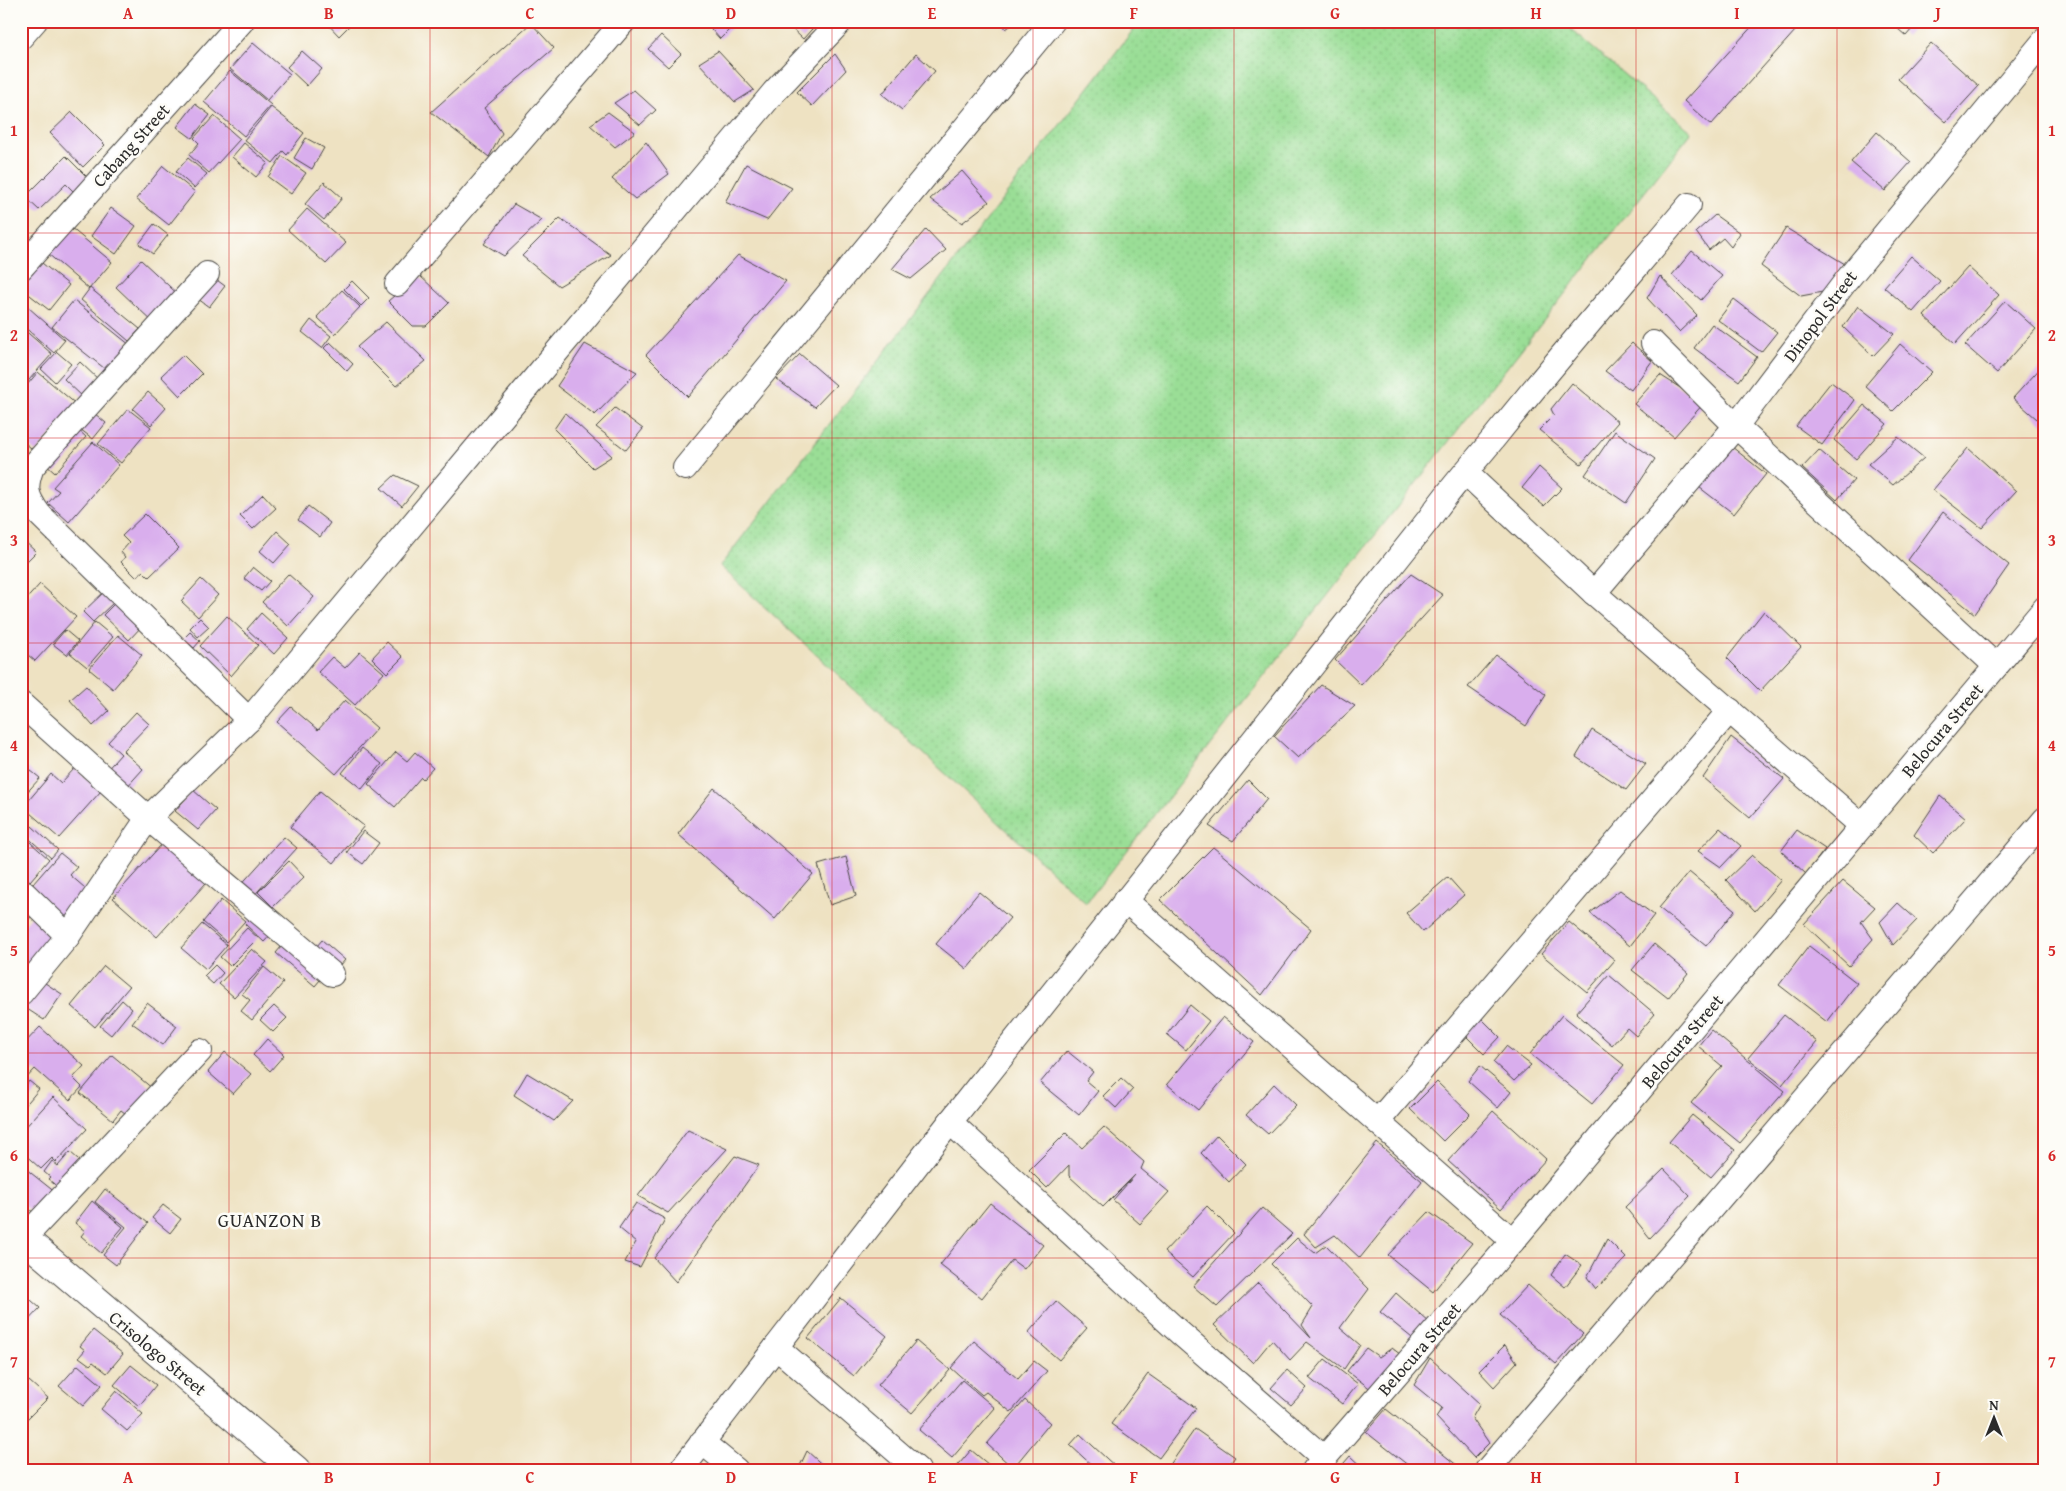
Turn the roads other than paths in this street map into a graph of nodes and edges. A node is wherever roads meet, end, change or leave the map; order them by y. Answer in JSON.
{"nodes":[{"id":1,"x":35,"y":21,"type":"edge"},
{"id":2,"x":242,"y":21,"type":"edge"},
{"id":3,"x":624,"y":21,"type":"edge"},
{"id":4,"x":842,"y":21,"type":"edge"},
{"id":5,"x":1052,"y":21,"type":"edge"},
{"id":6,"x":21,"y":37,"type":"edge"},
{"id":7,"x":2045,"y":40,"type":"edge"},
{"id":8,"x":1689,"y":206,"type":"dead end"},
{"id":9,"x":21,"y":268,"type":"edge"},
{"id":10,"x":207,"y":274,"type":"dead end"},
{"id":11,"x":397,"y":284,"type":"dead end"},
{"id":12,"x":1653,"y":343,"type":"dead end"},
{"id":13,"x":1736,"y":426,"type":"junction"},
{"id":14,"x":685,"y":468,"type":"dead end"},
{"id":15,"x":1466,"y":473,"type":"junction"},
{"id":16,"x":1594,"y":593,"type":"junction"},
{"id":17,"x":2045,"y":608,"type":"edge"},
{"id":18,"x":1996,"y":666,"type":"junction"},
{"id":19,"x":21,"y":704,"type":"edge"},
{"id":20,"x":1730,"y":710,"type":"junction"},
{"id":21,"x":249,"y":720,"type":"junction"},
{"id":22,"x":148,"y":818,"type":"junction"},
{"id":23,"x":2045,"y":819,"type":"edge"},
{"id":24,"x":1862,"y":826,"type":"junction"},
{"id":25,"x":21,"y":890,"type":"edge"},
{"id":26,"x":1124,"y":900,"type":"junction"},
{"id":27,"x":68,"y":936,"type":"junction"},
{"id":28,"x":332,"y":974,"type":"dead end"},
{"id":29,"x":21,"y":993,"type":"edge"},
{"id":30,"x":200,"y":1051,"type":"dead end"},
{"id":31,"x":1378,"y":1121,"type":"junction"},
{"id":32,"x":950,"y":1122,"type":"junction"},
{"id":33,"x":23,"y":1237,"type":"edge"},
{"id":34,"x":1513,"y":1241,"type":"junction"},
{"id":35,"x":776,"y":1347,"type":"junction"},
{"id":36,"x":702,"y":1442,"type":"junction"},
{"id":37,"x":1319,"y":1464,"type":"edge"},
{"id":38,"x":296,"y":1470,"type":"edge"},
{"id":39,"x":681,"y":1470,"type":"edge"},
{"id":40,"x":736,"y":1470,"type":"edge"},
{"id":41,"x":918,"y":1470,"type":"edge"},
{"id":42,"x":1487,"y":1470,"type":"edge"}],
"edges":[{"from":1,"to":6,"type":"street"},
{"from":2,"to":9,"type":"street","name":"Cabang Street"},
{"from":3,"to":11,"type":"street"},
{"from":4,"to":21,"type":"street"},
{"from":5,"to":14,"type":"street"},
{"from":7,"to":13,"type":"street","name":"Dinopol Street"},
{"from":8,"to":15,"type":"street"},
{"from":10,"to":21,"type":"street"},
{"from":12,"to":13,"type":"street"},
{"from":13,"to":16,"type":"street","name":"Dinopol Street"},
{"from":13,"to":18,"type":"street"},
{"from":15,"to":16,"type":"street"},
{"from":15,"to":26,"type":"street"},
{"from":16,"to":20,"type":"street"},
{"from":17,"to":18,"type":"street","name":"Belocura Street"},
{"from":18,"to":24,"type":"street","name":"Belocura Street"},
{"from":19,"to":22,"type":"street"},
{"from":20,"to":24,"type":"street"},
{"from":20,"to":31,"type":"street"},
{"from":21,"to":22,"type":"street"},
{"from":22,"to":27,"type":"street"},
{"from":22,"to":28,"type":"street"},
{"from":23,"to":42,"type":"street"},
{"from":24,"to":34,"type":"street","name":"Belocura Street"},
{"from":25,"to":27,"type":"street"},
{"from":26,"to":31,"type":"street"},
{"from":26,"to":32,"type":"street"},
{"from":27,"to":29,"type":"street"},
{"from":30,"to":33,"type":"street"},
{"from":31,"to":34,"type":"street"},
{"from":32,"to":35,"type":"street"},
{"from":32,"to":37,"type":"street"},
{"from":33,"to":38,"type":"street","name":"Crisologo Street"},
{"from":34,"to":37,"type":"street","name":"Belocura Street"},
{"from":35,"to":36,"type":"street"},
{"from":35,"to":41,"type":"street"},
{"from":36,"to":39,"type":"street"},
{"from":36,"to":40,"type":"street"}]}
